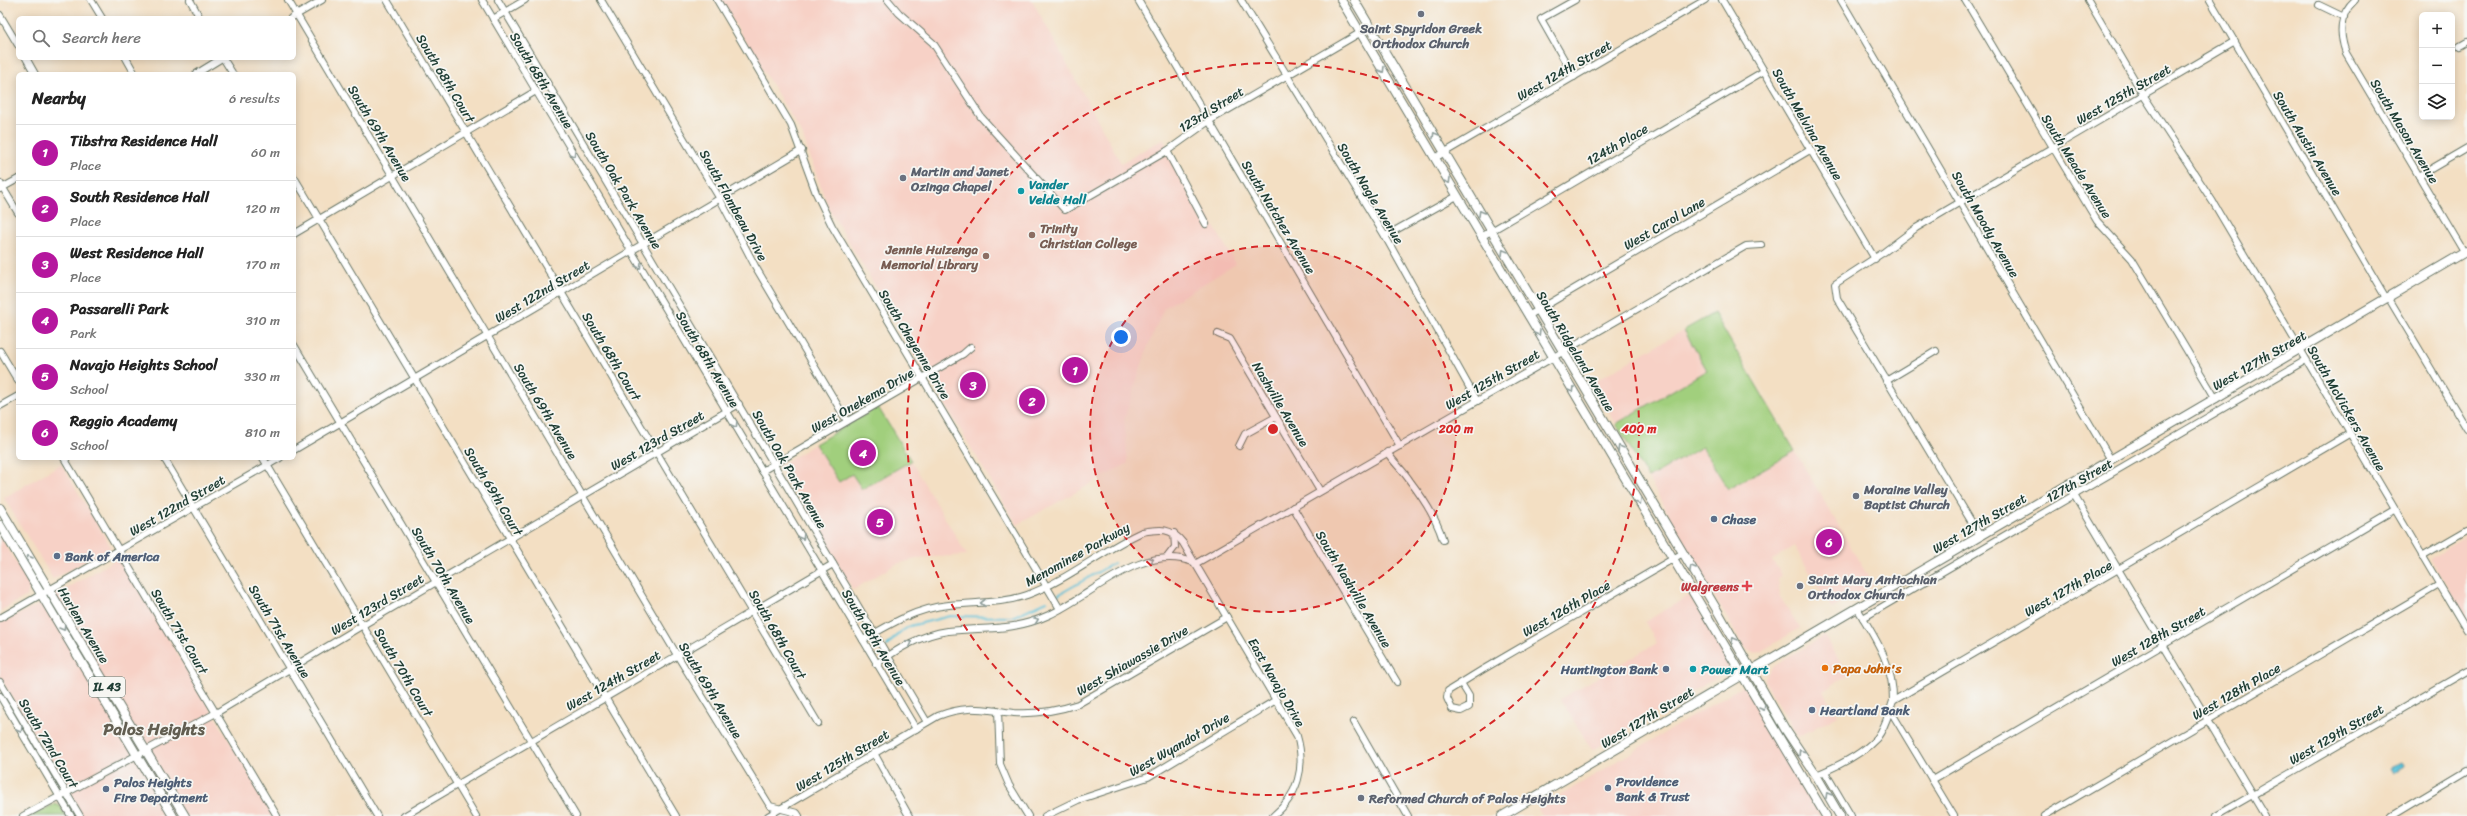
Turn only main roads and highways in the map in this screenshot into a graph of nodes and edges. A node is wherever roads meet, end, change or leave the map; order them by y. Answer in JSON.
{"nodes":[{"id":1,"x":1341,"y":0,"type":"edge"},
{"id":2,"x":1355,"y":0,"type":"edge"},
{"id":3,"x":2466,"y":251,"type":"edge"},
{"id":4,"x":0,"y":508,"type":"edge"},
{"id":5,"x":0,"y":525,"type":"edge"},
{"id":6,"x":46,"y":593,"type":"junction"},
{"id":7,"x":1751,"y":670,"type":"junction"},
{"id":8,"x":1743,"y":675,"type":"junction"},
{"id":9,"x":173,"y":816,"type":"edge"},
{"id":10,"x":184,"y":816,"type":"edge"},
{"id":11,"x":1502,"y":816,"type":"edge"},
{"id":12,"x":1826,"y":816,"type":"edge"},
{"id":13,"x":1840,"y":816,"type":"edge"}],
"edges":[{"from":1,"to":8,"type":"main road","name":"South Ridgeland Avenue","one_way":true},
{"from":7,"to":2,"type":"main road","name":"South Ridgeland Avenue","one_way":true},
{"from":3,"to":7,"type":"main road","name":"West 127th Street"},
{"from":6,"to":4,"type":"main road","name":"Harlem Avenue","number":"IL 43","one_way":true},
{"from":5,"to":6,"type":"main road","name":"Harlem Avenue","number":"IL 43"},
{"from":6,"to":9,"type":"main road","name":"Harlem Avenue","number":"IL 43","one_way":true},
{"from":6,"to":10,"type":"main road","name":"Harlem Avenue","number":"IL 43"},
{"from":7,"to":8,"type":"main road","name":"West 127th Street"},
{"from":13,"to":7,"type":"main road","name":"South Ridgeland Avenue","one_way":true},
{"from":8,"to":11,"type":"main road","name":"West 127th Street"},
{"from":8,"to":12,"type":"main road","name":"South Ridgeland Avenue","one_way":true}]}
